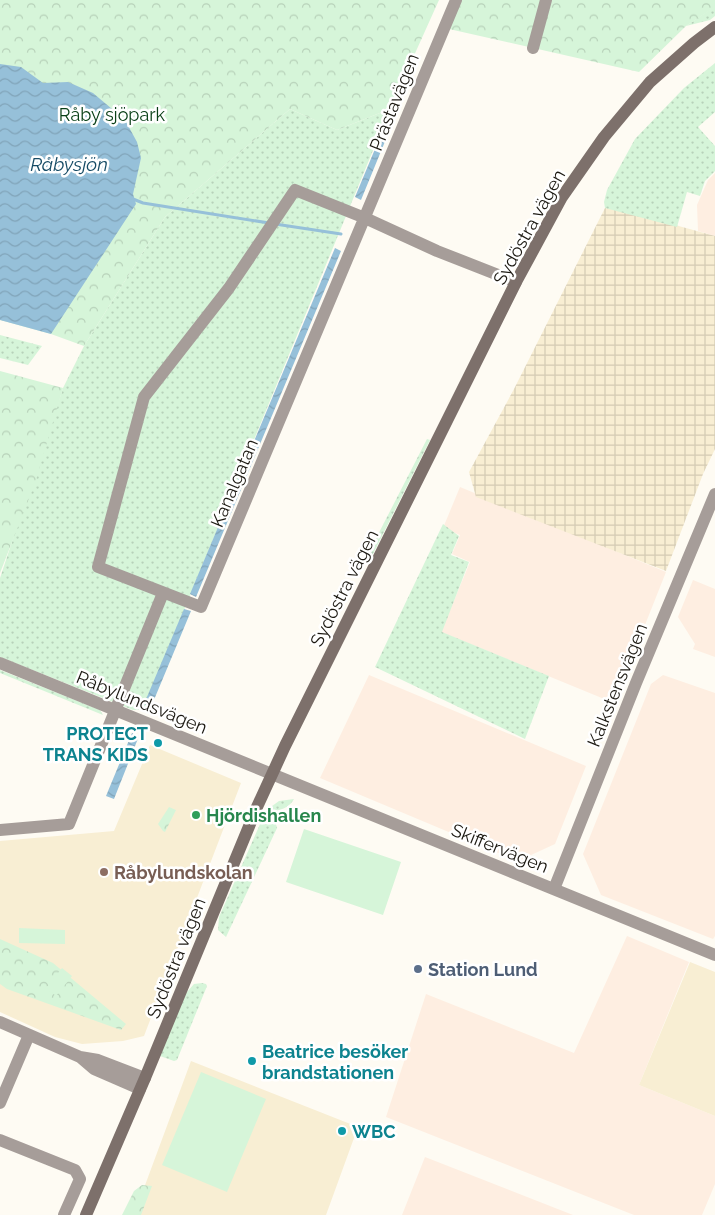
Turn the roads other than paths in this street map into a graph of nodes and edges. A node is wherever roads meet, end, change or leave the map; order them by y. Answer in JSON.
{"nodes":[{"id":1,"x":456,"y":0,"type":"edge"},
{"id":2,"x":546,"y":0,"type":"edge"},
{"id":3,"x":715,"y":27,"type":"edge"},
{"id":4,"x":533,"y":48,"type":"dead end"},
{"id":5,"x":365,"y":218,"type":"junction"},
{"id":6,"x":516,"y":282,"type":"junction"},
{"id":7,"x":715,"y":494,"type":"edge"},
{"id":8,"x":168,"y":595,"type":"junction"},
{"id":9,"x":0,"y":663,"type":"edge"},
{"id":10,"x":116,"y":710,"type":"junction"},
{"id":11,"x":271,"y":774,"type":"junction"},
{"id":12,"x":0,"y":830,"type":"edge"},
{"id":13,"x":554,"y":889,"type":"junction"},
{"id":14,"x":715,"y":954,"type":"edge"},
{"id":15,"x":0,"y":1022,"type":"edge"},
{"id":16,"x":29,"y":1035,"type":"junction"},
{"id":17,"x":142,"y":1084,"type":"junction"},
{"id":18,"x":0,"y":1103,"type":"edge"},
{"id":19,"x":0,"y":1140,"type":"edge"},
{"id":20,"x":64,"y":1215,"type":"edge"},
{"id":21,"x":86,"y":1215,"type":"edge"}],
"edges":[{"from":1,"to":5,"type":"street","name":"Prästavägen"},
{"from":2,"to":4,"type":"street"},
{"from":3,"to":6,"type":"main road","name":"Sydöstra vägen"},
{"from":5,"to":6,"type":"street"},
{"from":5,"to":8,"type":"street","name":"Kanalgatan"},
{"from":5,"to":8,"type":"street","name":"Kanalgatan"},
{"from":6,"to":11,"type":"main road","name":"Sydöstra vägen"},
{"from":7,"to":13,"type":"street","name":"Kalkstensvägen"},
{"from":8,"to":10,"type":"street"},
{"from":9,"to":10,"type":"street","name":"Råbylundsvägen"},
{"from":10,"to":11,"type":"street","name":"Råbylundsvägen"},
{"from":10,"to":12,"type":"street"},
{"from":11,"to":13,"type":"street","name":"Skiffervägen"},
{"from":11,"to":17,"type":"main road","name":"Sydöstra vägen"},
{"from":13,"to":14,"type":"street","name":"Skiffervägen"},
{"from":15,"to":16,"type":"street"},
{"from":16,"to":17,"type":"street"},
{"from":16,"to":18,"type":"street"},
{"from":17,"to":21,"type":"main road","name":"Sydöstra vägen"},
{"from":19,"to":20,"type":"street"}]}
